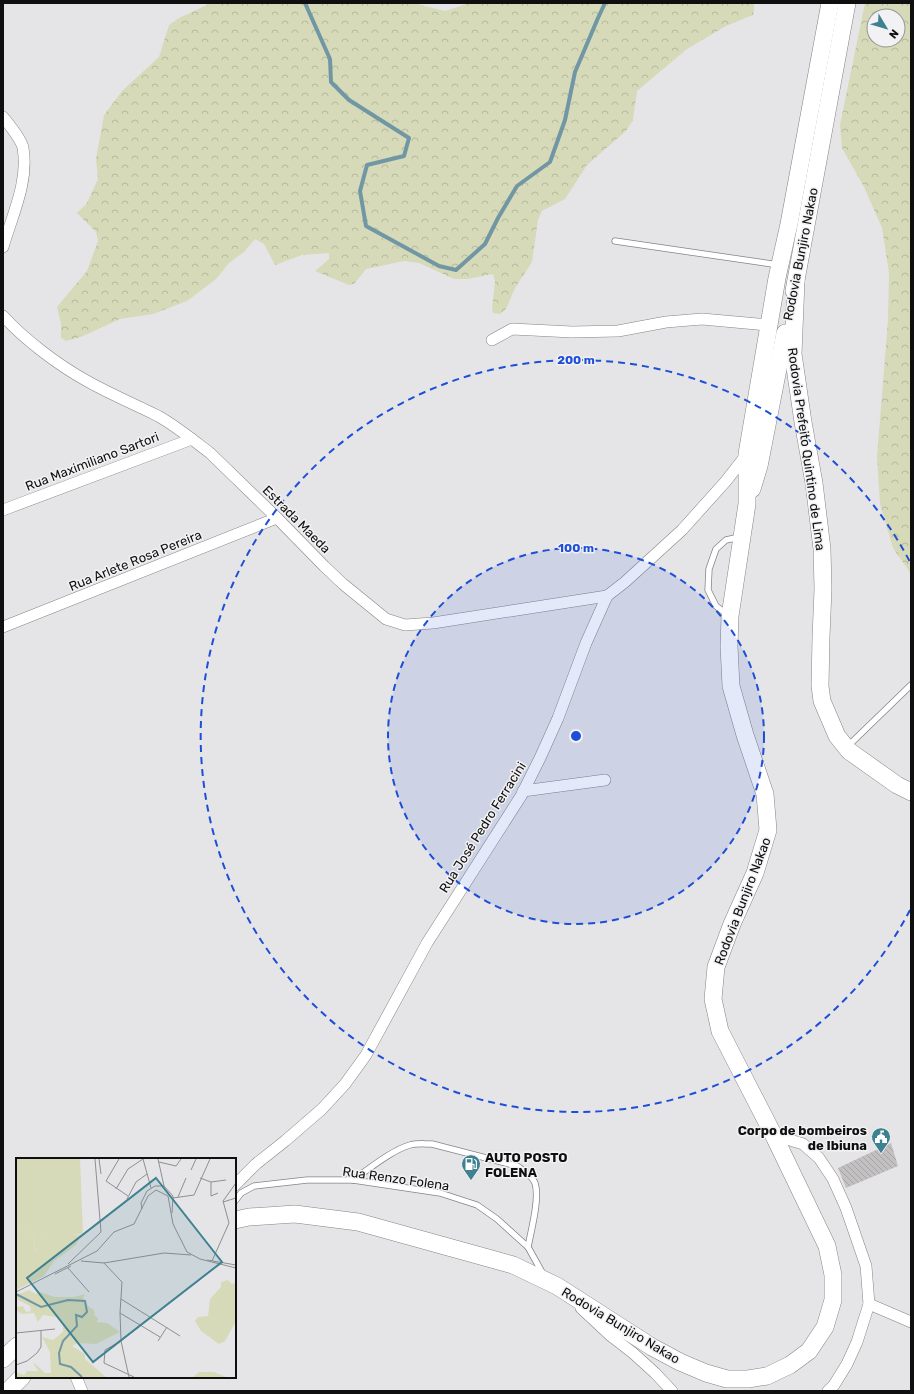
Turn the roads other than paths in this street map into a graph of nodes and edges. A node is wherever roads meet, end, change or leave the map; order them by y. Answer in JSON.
{"nodes":[{"id":1,"x":830,"y":3,"type":"edge"},
{"id":2,"x":847,"y":3,"type":"edge"},
{"id":3,"x":3,"y":117,"type":"edge"},
{"id":4,"x":789,"y":224,"type":"junction"},
{"id":5,"x":616,"y":241,"type":"dead end"},
{"id":6,"x":3,"y":247,"type":"edge"},
{"id":7,"x":779,"y":265,"type":"junction"},
{"id":8,"x":796,"y":281,"type":"junction"},
{"id":9,"x":3,"y":316,"type":"edge"},
{"id":10,"x":768,"y":325,"type":"junction"},
{"id":11,"x":492,"y":340,"type":"dead end"},
{"id":12,"x":779,"y":363,"type":"junction"},
{"id":13,"x":802,"y":422,"type":"junction"},
{"id":14,"x":192,"y":439,"type":"junction"},
{"id":15,"x":747,"y":454,"type":"junction"},
{"id":16,"x":747,"y":504,"type":"junction"},
{"id":17,"x":3,"y":510,"type":"edge"},
{"id":18,"x":277,"y":518,"type":"junction"},
{"id":19,"x":743,"y":537,"type":"junction"},
{"id":20,"x":607,"y":596,"type":"junction"},
{"id":21,"x":730,"y":616,"type":"junction"},
{"id":22,"x":3,"y":627,"type":"edge"},
{"id":23,"x":911,"y":685,"type":"edge"},
{"id":24,"x":846,"y":748,"type":"junction"},
{"id":25,"x":605,"y":780,"type":"dead end"},
{"id":26,"x":523,"y":791,"type":"junction"},
{"id":27,"x":911,"y":792,"type":"edge"},
{"id":28,"x":775,"y":1138,"type":"junction"},
{"id":29,"x":353,"y":1180,"type":"junction"},
{"id":30,"x":236,"y":1184,"type":"edge"},
{"id":31,"x":236,"y":1200,"type":"edge"},
{"id":32,"x":236,"y":1220,"type":"edge"},
{"id":33,"x":528,"y":1247,"type":"junction"},
{"id":34,"x":552,"y":1284,"type":"junction"},
{"id":35,"x":869,"y":1304,"type":"junction"},
{"id":36,"x":911,"y":1322,"type":"edge"},
{"id":37,"x":16,"y":1347,"type":"edge"},
{"id":38,"x":3,"y":1359,"type":"edge"},
{"id":39,"x":21,"y":1378,"type":"edge"},
{"id":40,"x":76,"y":1378,"type":"edge"},
{"id":41,"x":8,"y":1391,"type":"edge"},
{"id":42,"x":82,"y":1391,"type":"edge"},
{"id":43,"x":672,"y":1391,"type":"edge"},
{"id":44,"x":828,"y":1391,"type":"edge"}],
"edges":[{"from":1,"to":4,"type":"main road","name":"Rodovia Bunjiro Nakao"},
{"from":2,"to":8,"type":"main road","name":"Rodovia Bunjiro Nakao"},
{"from":3,"to":6,"type":"street"},
{"from":4,"to":7,"type":"main road","name":"Rodovia Bunjiro Nakao"},
{"from":4,"to":12,"type":"main road"},
{"from":5,"to":7,"type":"lane"},
{"from":7,"to":10,"type":"main road","name":"Rodovia Bunjiro Nakao"},
{"from":8,"to":12,"type":"main road","name":"Rodovia Bunjiro Nakao"},
{"from":8,"to":13,"type":"main road","name":"Rodovia Prefeito Quintino de Lima"},
{"from":9,"to":14,"type":"street","name":"Estrada Maeda"},
{"from":10,"to":11,"type":"street"},
{"from":10,"to":15,"type":"main road","name":"Rodovia Bunjiro Nakao"},
{"from":12,"to":13,"type":"main road"},
{"from":12,"to":16,"type":"main road","name":"Rodovia Bunjiro Nakao"},
{"from":13,"to":24,"type":"main road","name":"Rodovia Prefeito Quintino de Lima"},
{"from":14,"to":17,"type":"street","name":"Rua Maximiliano Sartori"},
{"from":14,"to":18,"type":"street","name":"Estrada Maeda"},
{"from":15,"to":16,"type":"main road","name":"Rodovia Bunjiro Nakao"},
{"from":15,"to":20,"type":"street","name":"Rua José Pedro Ferracini"},
{"from":16,"to":19,"type":"main road","name":"Rodovia Bunjiro Nakao"},
{"from":18,"to":20,"type":"street","name":"Estrada Maeda"},
{"from":18,"to":22,"type":"street","name":"Rua Arlete Rosa Pereira"},
{"from":19,"to":21,"type":"main road","name":"Rodovia Bunjiro Nakao"},
{"from":19,"to":21,"type":"lane"},
{"from":20,"to":26,"type":"street","name":"Rua José Pedro Ferracini"},
{"from":21,"to":28,"type":"main road","name":"Rodovia Bunjiro Nakao"},
{"from":23,"to":24,"type":"lane"},
{"from":24,"to":27,"type":"main road","name":"Rodovia Prefeito Quintino de Lima"},
{"from":25,"to":26,"type":"street"},
{"from":26,"to":30,"type":"street","name":"Rua José Pedro Ferracini"},
{"from":28,"to":34,"type":"main road","name":"Rodovia Bunjiro Nakao"},
{"from":28,"to":35,"type":"street"},
{"from":29,"to":31,"type":"lane","name":"Rua Renzo Folena"},
{"from":29,"to":33,"type":"lane","name":"Rua Renzo Folena"},
{"from":29,"to":33,"type":"lane"},
{"from":32,"to":34,"type":"main road","name":"Rodovia Bunjiro Nakao"},
{"from":33,"to":34,"type":"lane","name":"Rua Renzo Folena"},
{"from":34,"to":43,"type":"street"},
{"from":35,"to":36,"type":"street"},
{"from":35,"to":44,"type":"street"},
{"from":37,"to":38,"type":"main road"},
{"from":39,"to":41,"type":"main road"},
{"from":40,"to":42,"type":"street"}]}
